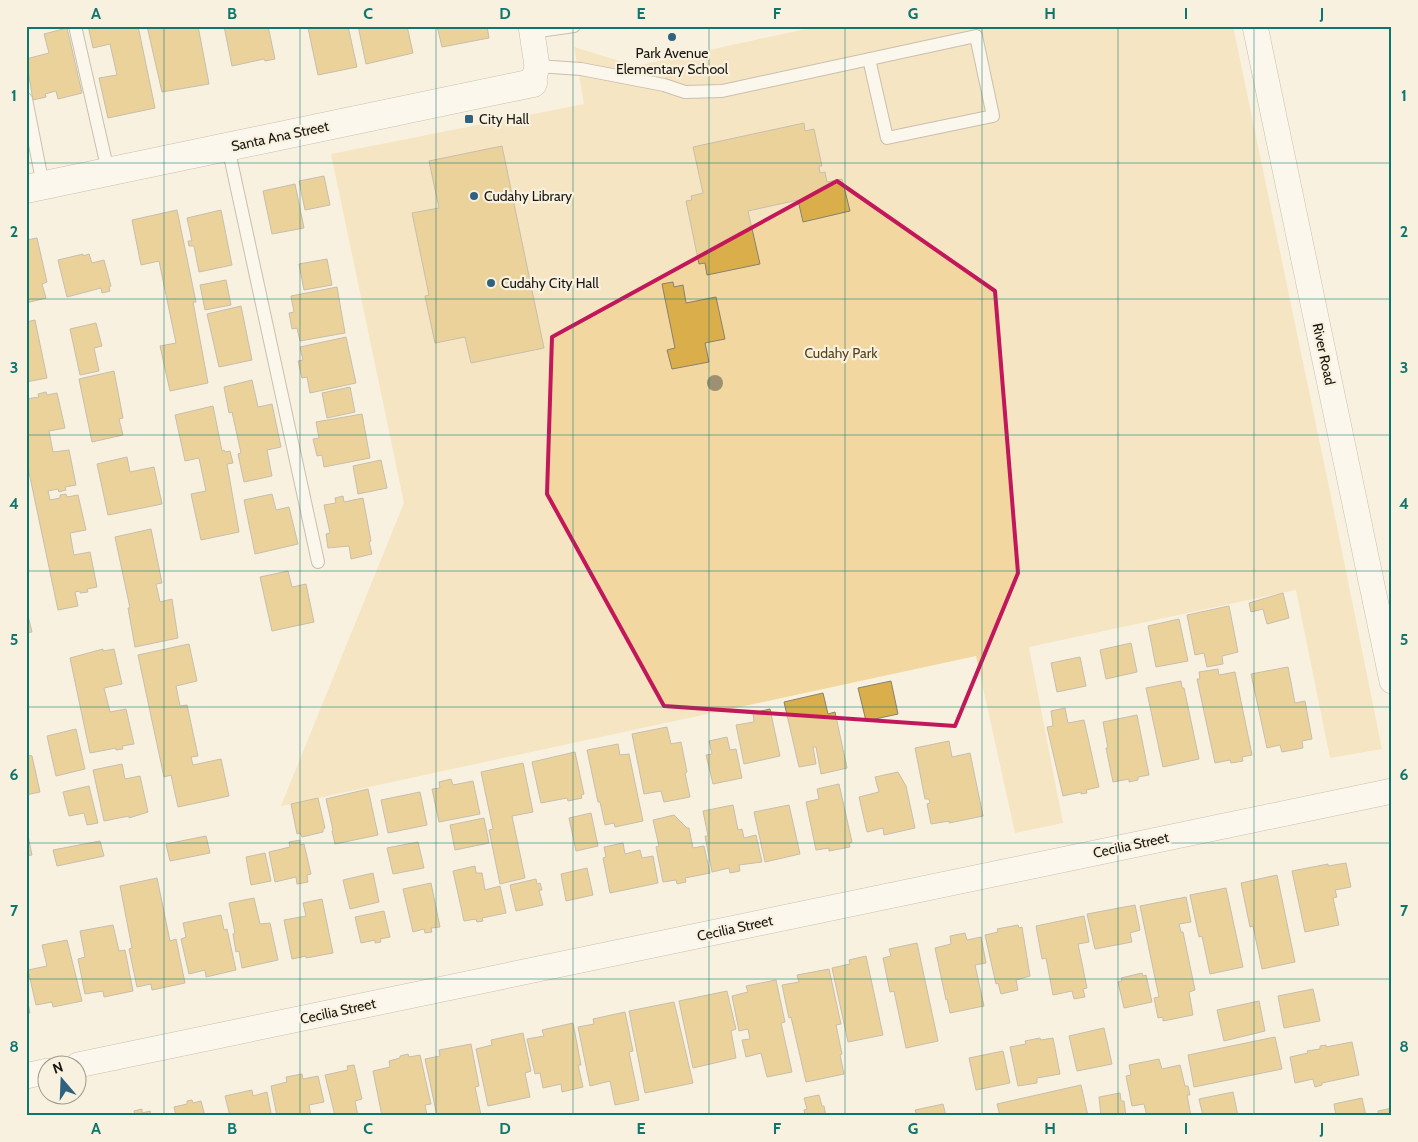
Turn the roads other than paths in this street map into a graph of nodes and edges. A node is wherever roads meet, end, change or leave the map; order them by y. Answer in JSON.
{"nodes":[{"id":1,"x":75,"y":26,"type":"edge"},
{"id":2,"x":574,"y":26,"type":"edge"},
{"id":3,"x":1255,"y":26,"type":"edge"},
{"id":4,"x":532,"y":29,"type":"edge"},
{"id":5,"x":870,"y":59,"type":"junction"},
{"id":6,"x":535,"y":75,"type":"junction"},
{"id":7,"x":26,"y":99,"type":"edge"},
{"id":8,"x":228,"y":147,"type":"junction"},
{"id":9,"x":108,"y":172,"type":"junction"},
{"id":10,"x":35,"y":187,"type":"edge"},
{"id":11,"x":318,"y":562,"type":"dead end"},
{"id":12,"x":1392,"y":681,"type":"edge"},
{"id":13,"x":1392,"y":791,"type":"edge"},
{"id":14,"x":88,"y":1063,"type":"edge"}],
"edges":[{"from":1,"to":9,"type":"lane"},
{"from":2,"to":4,"type":"lane"},
{"from":3,"to":12,"type":"street","name":"River Road"},
{"from":4,"to":6,"type":"street"},
{"from":5,"to":5,"type":"lane"},
{"from":5,"to":6,"type":"lane"},
{"from":6,"to":8,"type":"street","name":"Santa Ana Street"},
{"from":7,"to":10,"type":"lane"},
{"from":8,"to":9,"type":"street","name":"Santa Ana Street"},
{"from":8,"to":11,"type":"lane"},
{"from":9,"to":10,"type":"street","name":"Santa Ana Street"},
{"from":13,"to":14,"type":"street","name":"Cecilia Street"}]}
